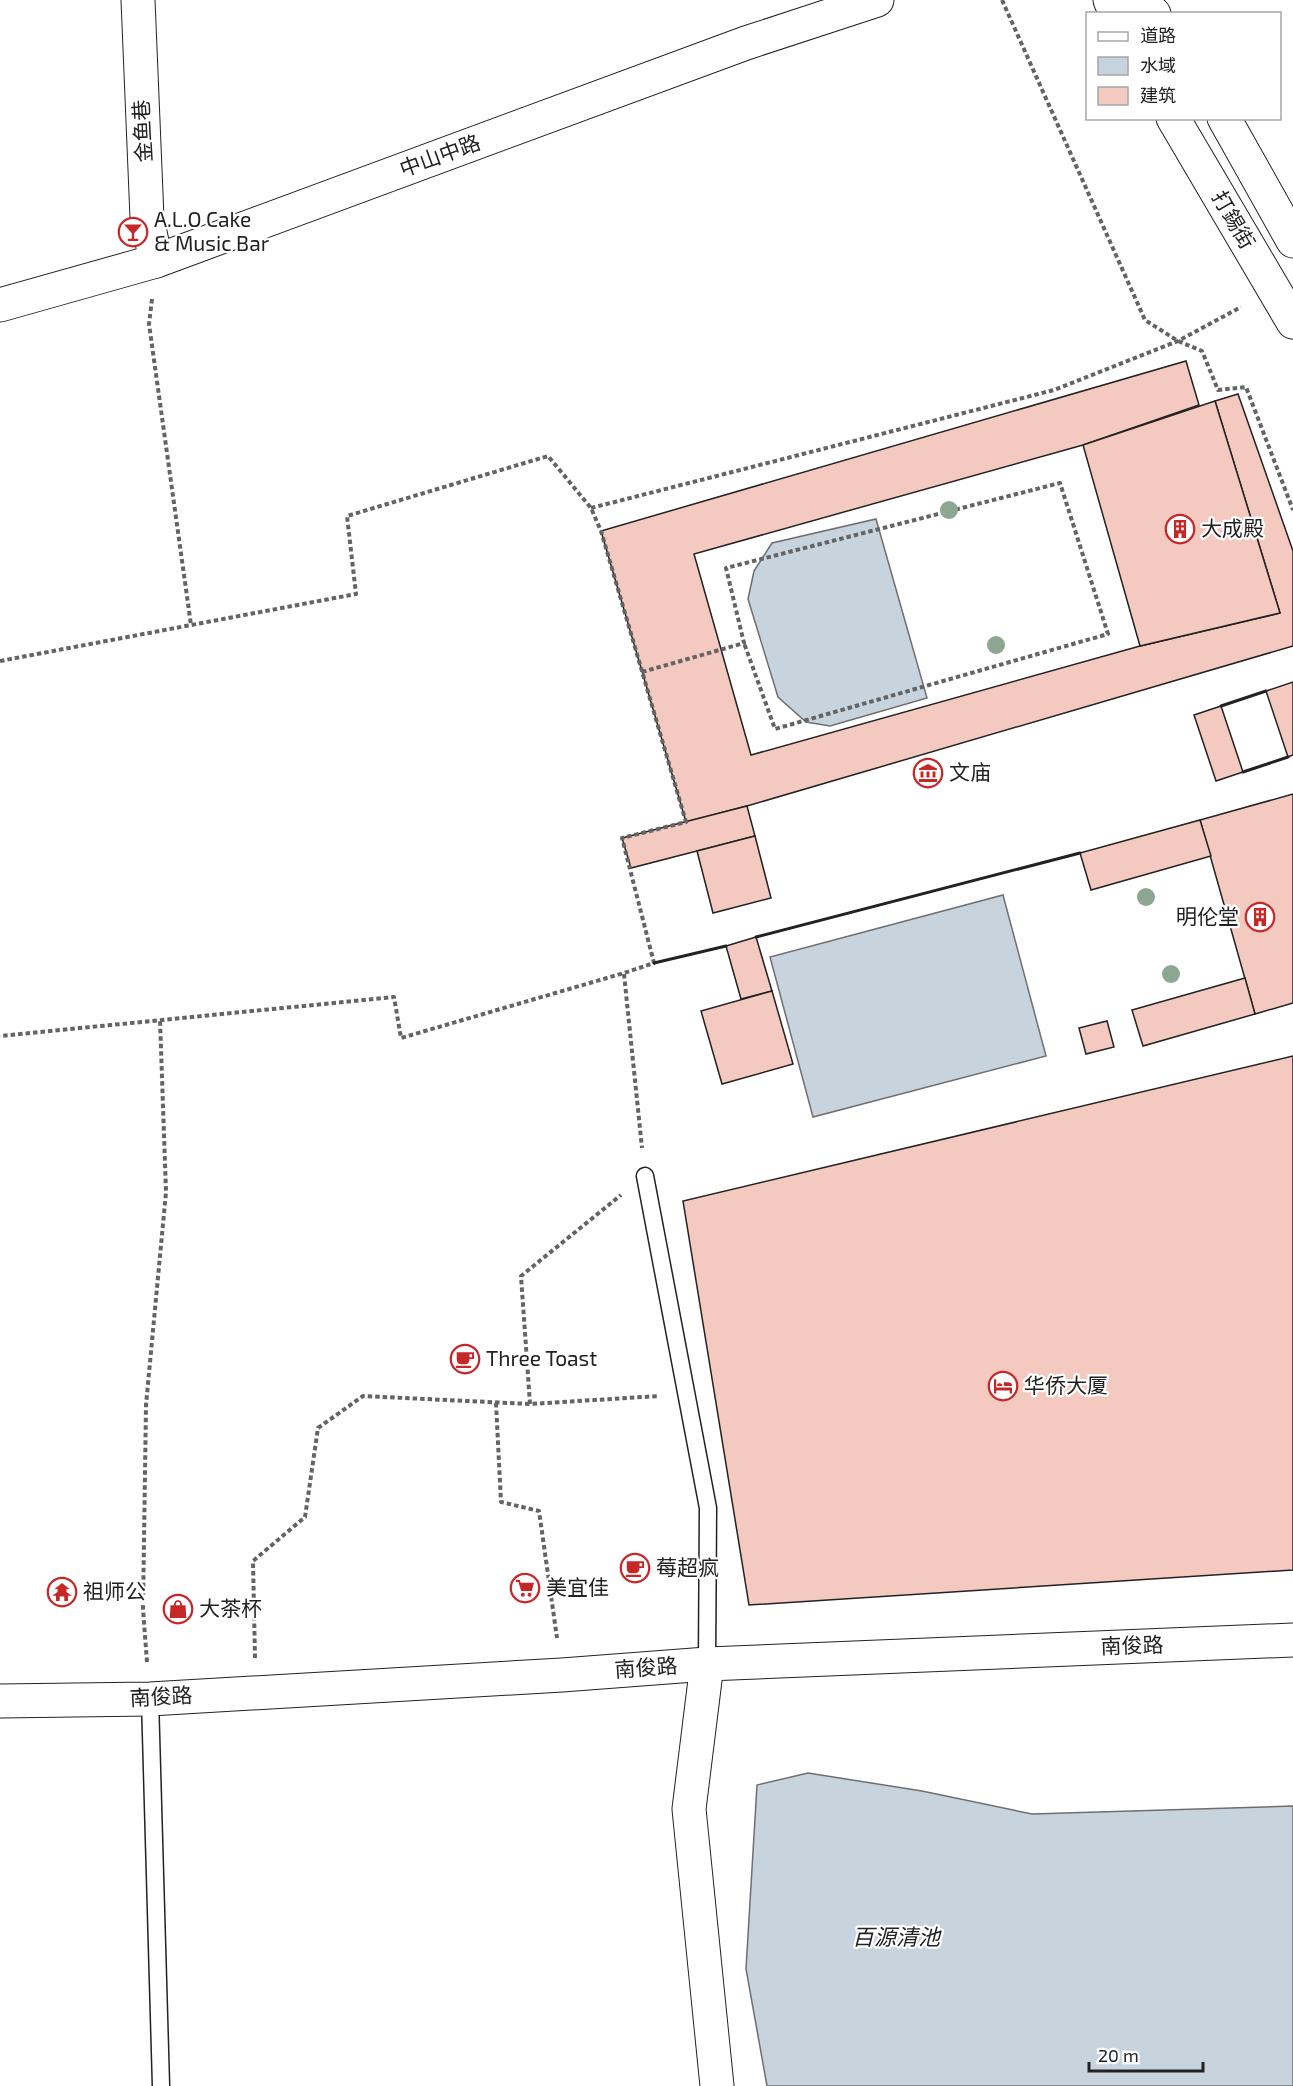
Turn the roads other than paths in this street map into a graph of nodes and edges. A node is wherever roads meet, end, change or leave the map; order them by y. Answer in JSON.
{"nodes":[{"id":1,"x":138,"y":0,"type":"edge"},
{"id":2,"x":878,"y":0,"type":"edge"},
{"id":3,"x":1140,"y":0,"type":"edge"},
{"id":4,"x":1152,"y":12,"type":"edge"},
{"id":5,"x":1174,"y":120,"type":"edge"},
{"id":6,"x":1225,"y":120,"type":"edge"},
{"id":7,"x":1293,"y":241,"type":"edge"},
{"id":8,"x":156,"y":261,"type":"junction"},
{"id":9,"x":0,"y":305,"type":"edge"},
{"id":10,"x":1293,"y":322,"type":"edge"},
{"id":11,"x":645,"y":1176,"type":"road end"},
{"id":12,"x":1293,"y":1640,"type":"edge"},
{"id":13,"x":707,"y":1664,"type":"junction"},
{"id":14,"x":150,"y":1699,"type":"junction"},
{"id":15,"x":0,"y":1701,"type":"edge"},
{"id":16,"x":161,"y":2086,"type":"edge"},
{"id":17,"x":717,"y":2086,"type":"edge"}],
"edges":[{"from":1,"to":8,"type":"main road","name":"金鱼巷"},
{"from":2,"to":8,"type":"main road","name":"中山中路"},
{"from":3,"to":4,"type":"main road"},
{"from":5,"to":10,"type":"main road","name":"打錫街"},
{"from":6,"to":7,"type":"main road","name":"打錫街"},
{"from":8,"to":9,"type":"main road","name":"中山中路"},
{"from":11,"to":13,"type":"lane"},
{"from":12,"to":13,"type":"main road","name":"南俊路"},
{"from":13,"to":14,"type":"main road","name":"南俊路"},
{"from":13,"to":17,"type":"main road"},
{"from":14,"to":15,"type":"main road","name":"南俊路"},
{"from":14,"to":16,"type":"lane"}]}
